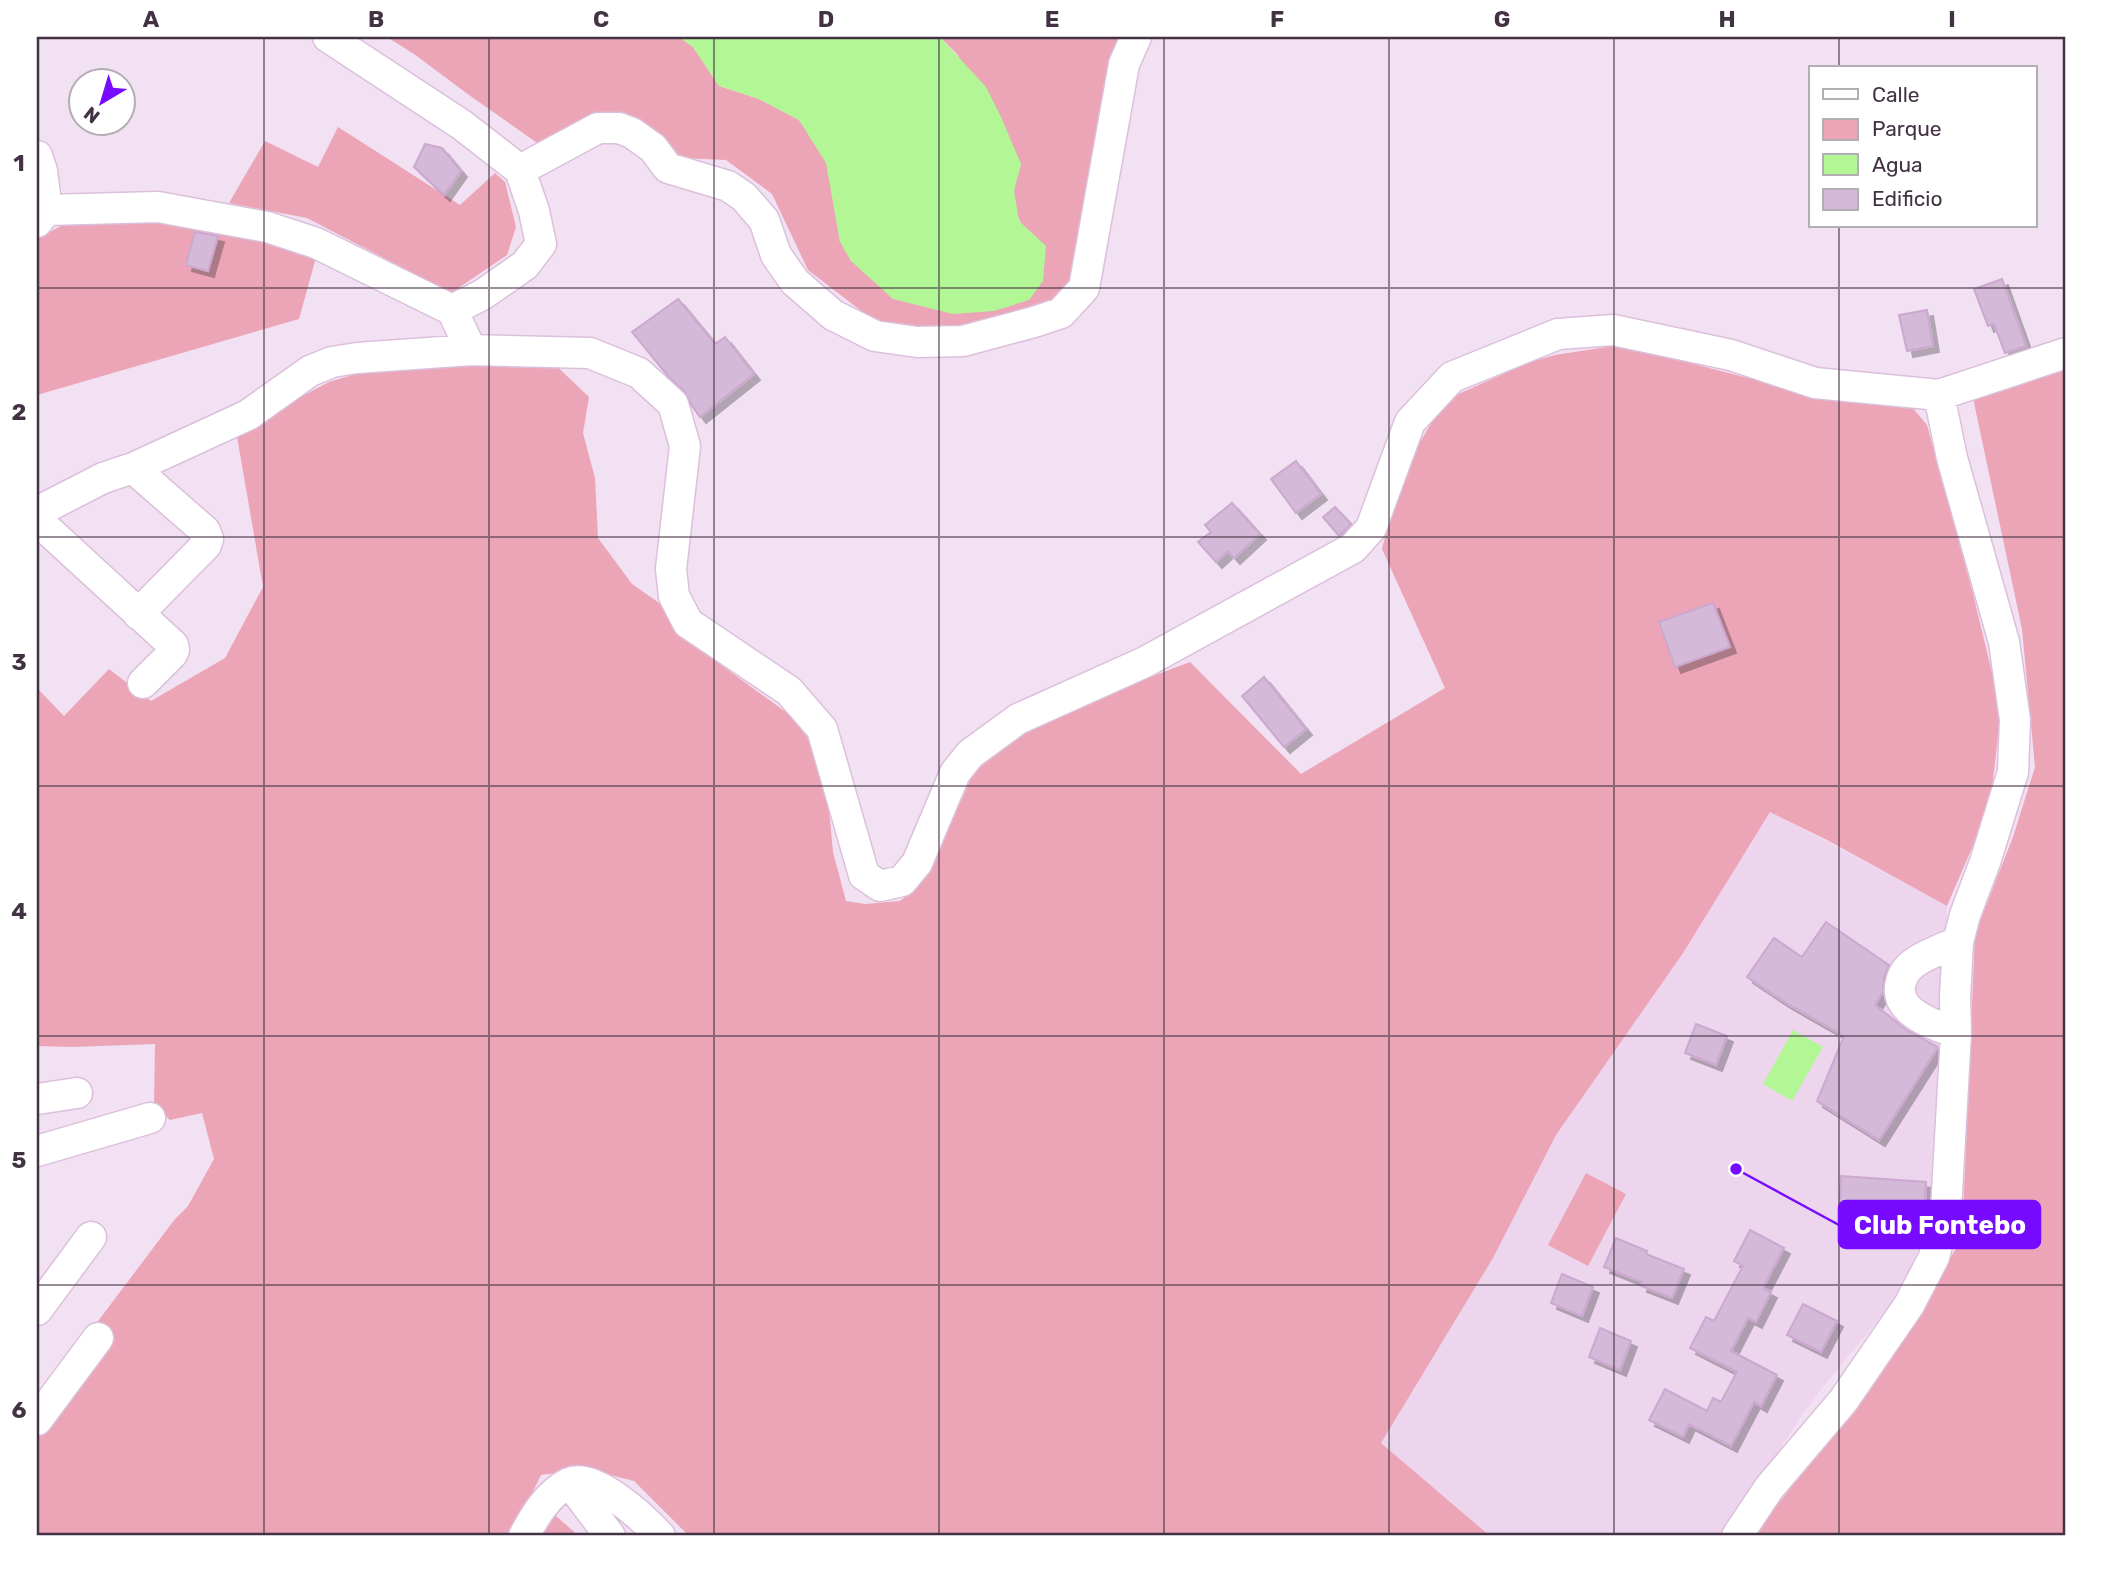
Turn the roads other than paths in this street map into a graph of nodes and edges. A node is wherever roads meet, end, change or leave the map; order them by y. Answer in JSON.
{"nodes":[{"id":1,"x":328,"y":37,"type":"edge"},
{"id":2,"x":1136,"y":37,"type":"edge"},
{"id":3,"x":37,"y":156,"type":"edge"},
{"id":4,"x":520,"y":170,"type":"junction"},
{"id":5,"x":42,"y":216,"type":"edge"},
{"id":6,"x":452,"y":310,"type":"junction"},
{"id":7,"x":471,"y":350,"type":"junction"},
{"id":8,"x":2066,"y":353,"type":"edge"},
{"id":9,"x":1939,"y":395,"type":"junction"},
{"id":10,"x":133,"y":468,"type":"junction"},
{"id":11,"x":37,"y":512,"type":"edge"},
{"id":12,"x":37,"y":520,"type":"edge"},
{"id":13,"x":138,"y":614,"type":"junction"},
{"id":14,"x":143,"y":683,"type":"dead end"},
{"id":15,"x":1958,"y":942,"type":"junction"},
{"id":16,"x":1956,"y":1033,"type":"junction"},
{"id":17,"x":77,"y":1093,"type":"dead end"},
{"id":18,"x":37,"y":1099,"type":"edge"},
{"id":19,"x":150,"y":1118,"type":"dead end"},
{"id":20,"x":37,"y":1151,"type":"edge"},
{"id":21,"x":91,"y":1237,"type":"dead end"},
{"id":22,"x":37,"y":1310,"type":"edge"},
{"id":23,"x":98,"y":1338,"type":"dead end"},
{"id":24,"x":37,"y":1420,"type":"edge"},
{"id":25,"x":570,"y":1483,"type":"junction"},
{"id":26,"x":524,"y":1536,"type":"edge"},
{"id":27,"x":610,"y":1536,"type":"edge"},
{"id":28,"x":660,"y":1536,"type":"edge"},
{"id":29,"x":1737,"y":1536,"type":"edge"}],
"edges":[{"from":1,"to":4,"type":"street"},
{"from":2,"to":4,"type":"street"},
{"from":3,"to":5,"type":"street"},
{"from":4,"to":6,"type":"street"},
{"from":5,"to":6,"type":"street"},
{"from":6,"to":7,"type":"street"},
{"from":7,"to":9,"type":"street"},
{"from":7,"to":10,"type":"street"},
{"from":8,"to":9,"type":"street"},
{"from":9,"to":15,"type":"street"},
{"from":10,"to":11,"type":"street"},
{"from":10,"to":13,"type":"street"},
{"from":12,"to":13,"type":"street"},
{"from":13,"to":14,"type":"street"},
{"from":15,"to":16,"type":"street"},
{"from":15,"to":16,"type":"street"},
{"from":16,"to":29,"type":"street"},
{"from":17,"to":18,"type":"street"},
{"from":19,"to":20,"type":"street"},
{"from":21,"to":22,"type":"street"},
{"from":23,"to":24,"type":"street"},
{"from":25,"to":26,"type":"street"},
{"from":25,"to":27,"type":"street"},
{"from":25,"to":28,"type":"street"}]}
